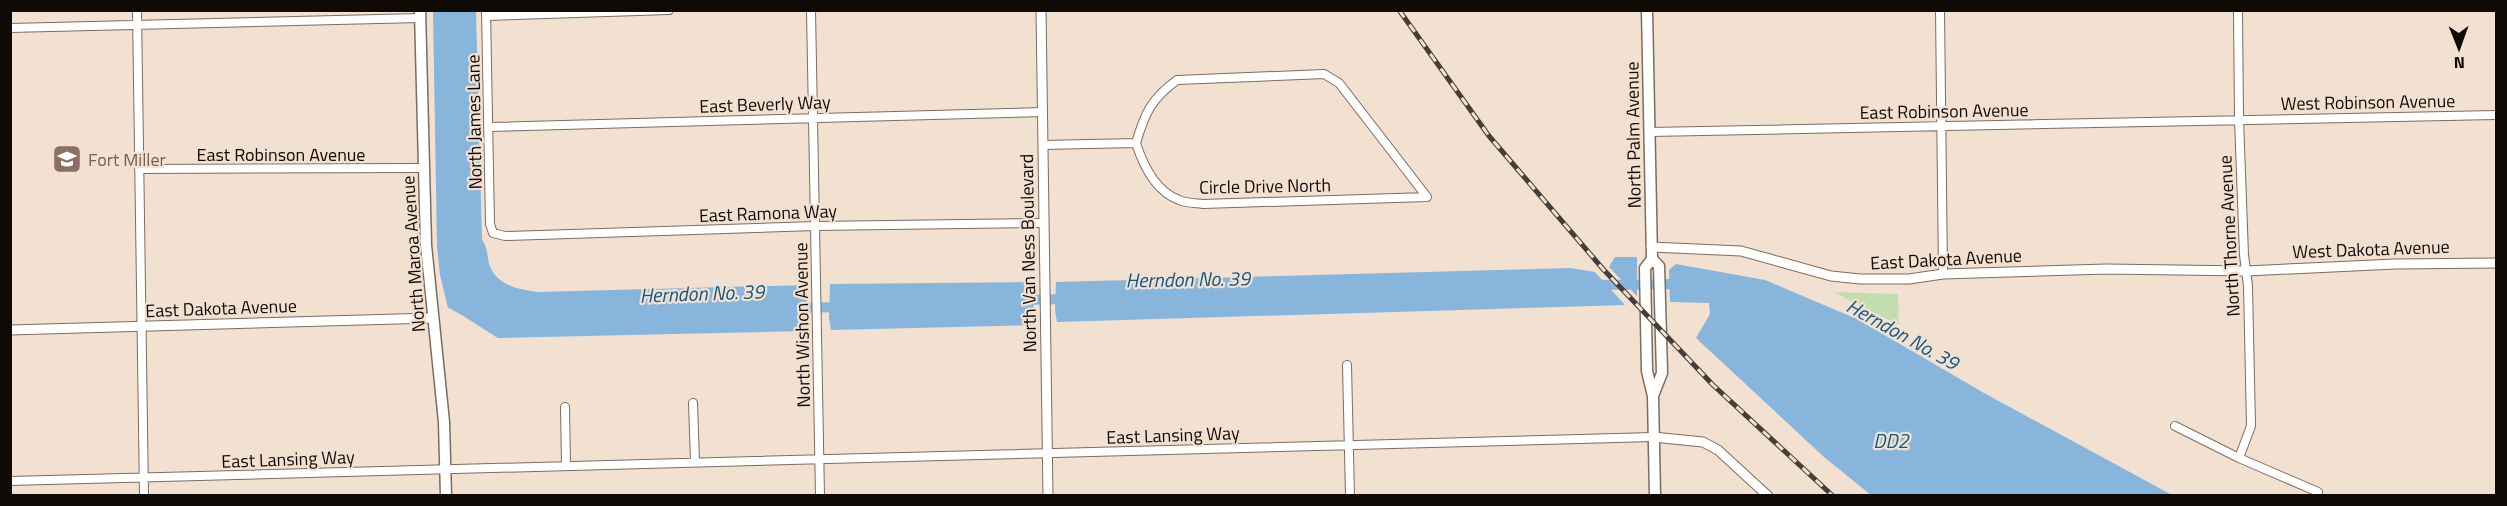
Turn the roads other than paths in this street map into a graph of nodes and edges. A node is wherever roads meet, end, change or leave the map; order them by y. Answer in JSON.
{"nodes":[{"id":1,"x":137,"y":10,"type":"edge"},
{"id":2,"x":669,"y":10,"type":"edge"},
{"id":3,"x":810,"y":10,"type":"edge"},
{"id":4,"x":1041,"y":10,"type":"edge"},
{"id":5,"x":1647,"y":10,"type":"edge"},
{"id":6,"x":1940,"y":10,"type":"edge"},
{"id":7,"x":2238,"y":10,"type":"edge"},
{"id":8,"x":486,"y":13,"type":"edge"},
{"id":9,"x":420,"y":14,"type":"edge"},
{"id":10,"x":137,"y":25,"type":"junction"},
{"id":11,"x":10,"y":28,"type":"edge"},
{"id":12,"x":1042,"y":112,"type":"junction"},
{"id":13,"x":2496,"y":115,"type":"edge"},
{"id":14,"x":813,"y":117,"type":"junction"},
{"id":15,"x":2239,"y":119,"type":"junction"},
{"id":16,"x":1942,"y":126,"type":"junction"},
{"id":17,"x":489,"y":127,"type":"junction"},
{"id":18,"x":1650,"y":132,"type":"junction"},
{"id":19,"x":1136,"y":143,"type":"junction"},
{"id":20,"x":1043,"y":146,"type":"junction"},
{"id":21,"x":423,"y":168,"type":"junction"},
{"id":22,"x":139,"y":169,"type":"junction"},
{"id":23,"x":1044,"y":223,"type":"junction"},
{"id":24,"x":815,"y":226,"type":"junction"},
{"id":25,"x":493,"y":233,"type":"joint"},
{"id":26,"x":1652,"y":253,"type":"junction"},
{"id":27,"x":2496,"y":263,"type":"edge"},
{"id":28,"x":2246,"y":271,"type":"junction"},
{"id":29,"x":1943,"y":274,"type":"junction"},
{"id":30,"x":433,"y":318,"type":"junction"},
{"id":31,"x":142,"y":326,"type":"junction"},
{"id":32,"x":10,"y":330,"type":"edge"},
{"id":33,"x":1347,"y":365,"type":"dead end"},
{"id":34,"x":1653,"y":396,"type":"junction"},
{"id":35,"x":693,"y":403,"type":"dead end"},
{"id":36,"x":565,"y":407,"type":"dead end"},
{"id":37,"x":2175,"y":426,"type":"dead end"},
{"id":38,"x":1653,"y":437,"type":"junction"},
{"id":39,"x":1350,"y":444,"type":"junction"},
{"id":40,"x":1048,"y":453,"type":"junction"},
{"id":41,"x":2239,"y":458,"type":"junction"},
{"id":42,"x":820,"y":459,"type":"junction"},
{"id":43,"x":694,"y":462,"type":"junction"},
{"id":44,"x":566,"y":465,"type":"junction"},
{"id":45,"x":446,"y":469,"type":"junction"},
{"id":46,"x":144,"y":478,"type":"junction"},
{"id":47,"x":10,"y":481,"type":"edge"},
{"id":48,"x":2318,"y":492,"type":"dead end"},
{"id":49,"x":144,"y":495,"type":"edge"},
{"id":50,"x":446,"y":495,"type":"edge"},
{"id":51,"x":820,"y":495,"type":"edge"},
{"id":52,"x":1048,"y":495,"type":"edge"},
{"id":53,"x":1350,"y":495,"type":"edge"},
{"id":54,"x":1654,"y":495,"type":"edge"},
{"id":55,"x":1768,"y":495,"type":"edge"}],
"edges":[{"from":1,"to":10,"type":"street"},
{"from":2,"to":8,"type":"street"},
{"from":3,"to":14,"type":"street","name":"North Wishon Avenue"},
{"from":4,"to":12,"type":"street","name":"North Van Ness Boulevard"},
{"from":5,"to":18,"type":"main road","name":"North Palm Avenue"},
{"from":6,"to":16,"type":"street"},
{"from":7,"to":15,"type":"street","name":"North Thorne Avenue"},
{"from":8,"to":17,"type":"street","name":"North James Lane"},
{"from":9,"to":10,"type":"street"},
{"from":9,"to":21,"type":"main road","name":"North Maroa Avenue"},
{"from":10,"to":11,"type":"street"},
{"from":10,"to":22,"type":"street"},
{"from":12,"to":14,"type":"street","name":"East Beverly Way"},
{"from":12,"to":20,"type":"street","name":"North Van Ness Boulevard"},
{"from":13,"to":15,"type":"street","name":"West Robinson Avenue"},
{"from":14,"to":17,"type":"street","name":"East Beverly Way"},
{"from":14,"to":24,"type":"street","name":"North Wishon Avenue"},
{"from":15,"to":16,"type":"street","name":"East Robinson Avenue"},
{"from":15,"to":28,"type":"street","name":"North Thorne Avenue"},
{"from":16,"to":18,"type":"street","name":"East Robinson Avenue"},
{"from":16,"to":29,"type":"street"},
{"from":17,"to":25,"type":"street","name":"North James Lane"},
{"from":18,"to":26,"type":"main road","name":"North Palm Avenue"},
{"from":19,"to":19,"type":"street","name":"Circle Drive North"},
{"from":19,"to":20,"type":"street"},
{"from":20,"to":23,"type":"street","name":"North Van Ness Boulevard"},
{"from":21,"to":22,"type":"street","name":"East Robinson Avenue"},
{"from":21,"to":30,"type":"main road","name":"North Maroa Avenue"},
{"from":22,"to":31,"type":"street"},
{"from":23,"to":24,"type":"street","name":"East Ramona Way"},
{"from":23,"to":40,"type":"street","name":"North Van Ness Boulevard"},
{"from":24,"to":25,"type":"street","name":"East Ramona Way"},
{"from":24,"to":42,"type":"street","name":"North Wishon Avenue"},
{"from":26,"to":29,"type":"street","name":"East Dakota Avenue"},
{"from":26,"to":34,"type":"main road"},
{"from":26,"to":34,"type":"main road"},
{"from":27,"to":28,"type":"street","name":"West Dakota Avenue"},
{"from":28,"to":29,"type":"street","name":"East Dakota Avenue"},
{"from":28,"to":41,"type":"street","name":"North Thorne Avenue"},
{"from":30,"to":31,"type":"street","name":"East Dakota Avenue"},
{"from":30,"to":45,"type":"main road","name":"North Maroa Avenue"},
{"from":31,"to":32,"type":"street","name":"East Dakota Avenue"},
{"from":31,"to":46,"type":"street"},
{"from":33,"to":39,"type":"street"},
{"from":34,"to":38,"type":"main road"},
{"from":35,"to":43,"type":"street"},
{"from":36,"to":44,"type":"street"},
{"from":37,"to":41,"type":"street"},
{"from":38,"to":39,"type":"street","name":"East Lansing Way"},
{"from":38,"to":54,"type":"main road"},
{"from":38,"to":55,"type":"street"},
{"from":39,"to":40,"type":"street","name":"East Lansing Way"},
{"from":39,"to":53,"type":"street"},
{"from":40,"to":42,"type":"street","name":"East Lansing Way"},
{"from":40,"to":52,"type":"street","name":"North Van Ness Boulevard"},
{"from":41,"to":48,"type":"street"},
{"from":42,"to":43,"type":"street","name":"East Lansing Way"},
{"from":42,"to":51,"type":"street","name":"North Wishon Avenue"},
{"from":43,"to":44,"type":"street","name":"East Lansing Way"},
{"from":44,"to":45,"type":"street","name":"East Lansing Way"},
{"from":45,"to":46,"type":"street","name":"East Lansing Way"},
{"from":45,"to":50,"type":"main road","name":"North Maroa Avenue"},
{"from":46,"to":47,"type":"street","name":"East Lansing Way"},
{"from":46,"to":49,"type":"street"}]}
